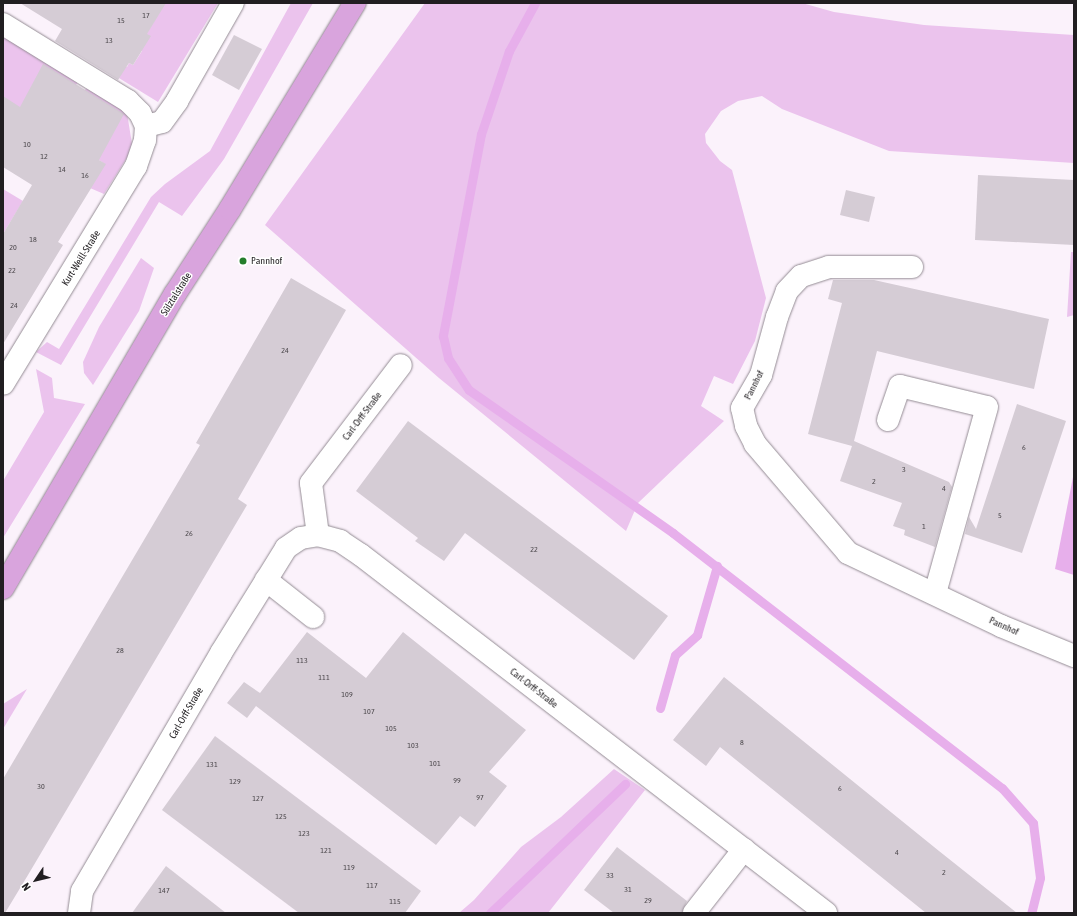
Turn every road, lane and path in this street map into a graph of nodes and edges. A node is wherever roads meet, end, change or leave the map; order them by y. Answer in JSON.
{"nodes":[{"id":1,"x":233,"y":3,"type":"edge"},
{"id":2,"x":355,"y":3,"type":"edge"},
{"id":3,"x":3,"y":24,"type":"edge"},
{"id":4,"x":145,"y":133,"type":"junction"},
{"id":5,"x":912,"y":267,"type":"dead end"},
{"id":6,"x":401,"y":365,"type":"dead end"},
{"id":7,"x":3,"y":384,"type":"edge"},
{"id":8,"x":888,"y":420,"type":"dead end"},
{"id":9,"x":318,"y":535,"type":"junction"},
{"id":10,"x":266,"y":580,"type":"junction"},
{"id":11,"x":3,"y":588,"type":"edge"},
{"id":12,"x":935,"y":593,"type":"junction"},
{"id":13,"x":313,"y":617,"type":"dead end"},
{"id":14,"x":1074,"y":656,"type":"edge"},
{"id":15,"x":744,"y":849,"type":"junction"},
{"id":16,"x":79,"y":913,"type":"edge"},
{"id":17,"x":694,"y":913,"type":"edge"},
{"id":18,"x":826,"y":913,"type":"edge"}],
"edges":[{"from":1,"to":4,"type":"street"},
{"from":2,"to":11,"type":"main road","name":"Sülztalstraße"},
{"from":3,"to":4,"type":"street"},
{"from":4,"to":7,"type":"street","name":"Kurt-Weill-Straße"},
{"from":5,"to":12,"type":"street","name":"Pannhof"},
{"from":6,"to":9,"type":"street","name":"Carl-Orff-Straße"},
{"from":8,"to":12,"type":"street"},
{"from":9,"to":10,"type":"street","name":"Carl-Orff-Straße"},
{"from":9,"to":15,"type":"street","name":"Carl-Orff-Straße"},
{"from":10,"to":13,"type":"street"},
{"from":10,"to":16,"type":"street","name":"Carl-Orff-Straße"},
{"from":12,"to":14,"type":"street","name":"Pannhof"},
{"from":15,"to":17,"type":"street"},
{"from":15,"to":18,"type":"street","name":"Carl-Orff-Straße"}]}
